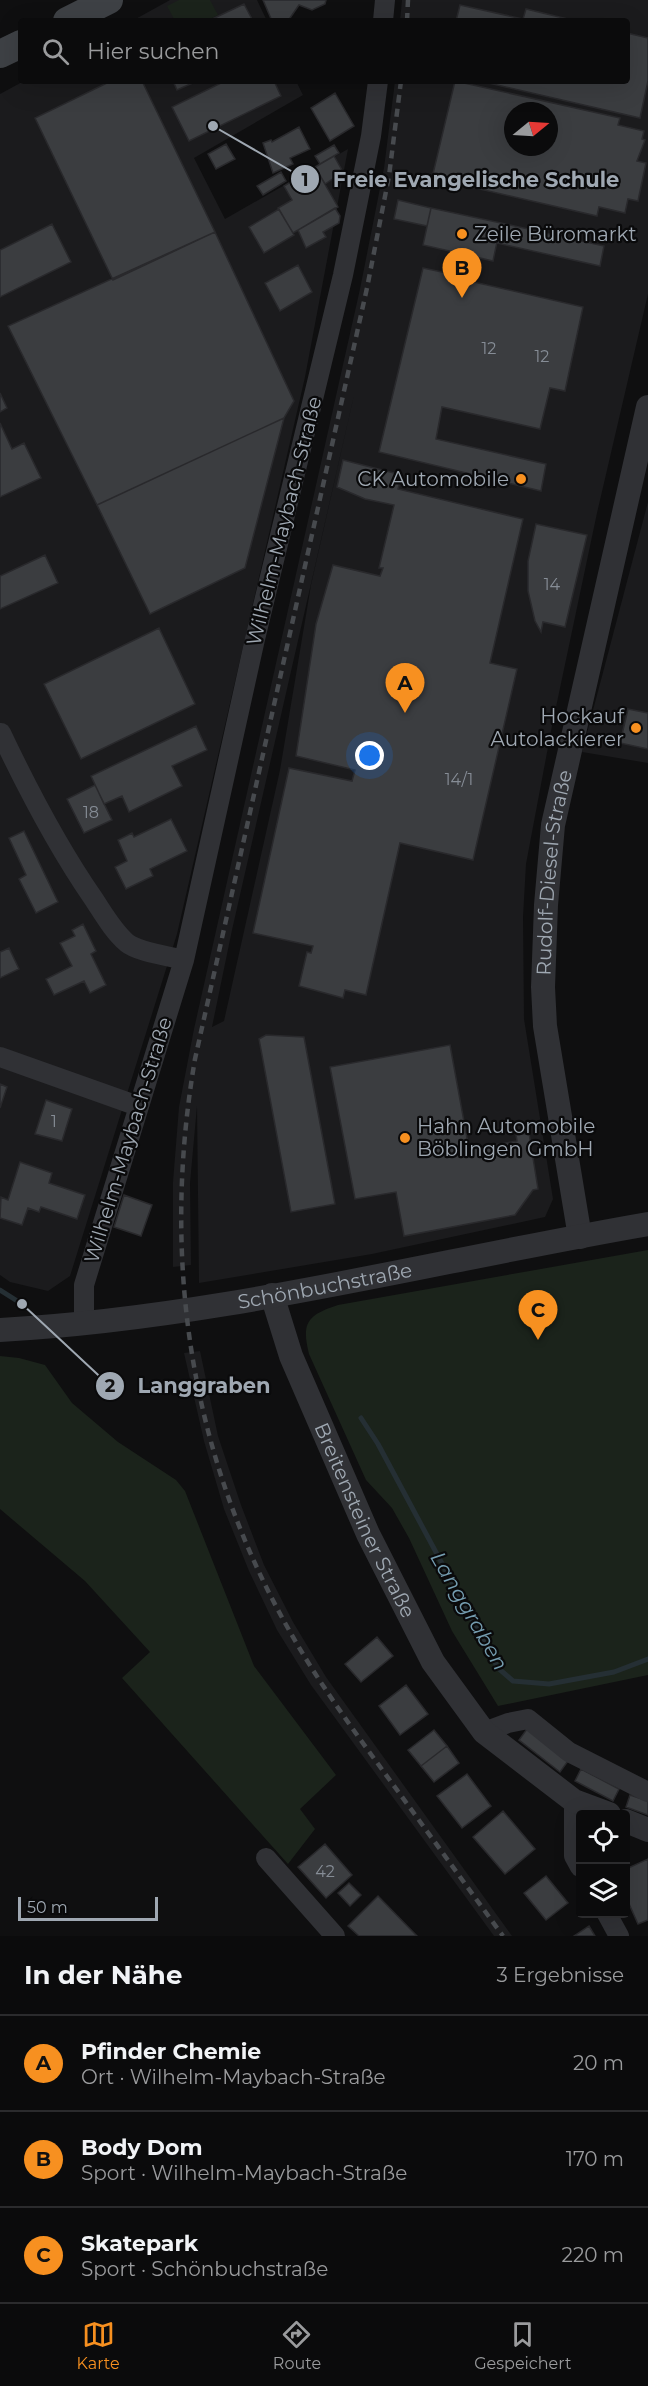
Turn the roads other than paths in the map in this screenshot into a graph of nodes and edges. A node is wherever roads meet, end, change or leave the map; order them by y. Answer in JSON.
{"nodes":[{"id":1,"x":108,"y":0,"type":"edge"},
{"id":2,"x":385,"y":0,"type":"edge"},
{"id":3,"x":73,"y":18,"type":"edge"},
{"id":4,"x":383,"y":18,"type":"edge"},
{"id":5,"x":18,"y":45,"type":"edge"},
{"id":6,"x":0,"y":54,"type":"edge"},
{"id":7,"x":378,"y":84,"type":"edge"},
{"id":8,"x":648,"y":407,"type":"edge"},
{"id":9,"x":1,"y":733,"type":"edge"},
{"id":10,"x":184,"y":960,"type":"junction"},
{"id":11,"x":0,"y":1057,"type":"edge"},
{"id":12,"x":138,"y":1106,"type":"junction"},
{"id":13,"x":648,"y":1224,"type":"edge"},
{"id":14,"x":580,"y":1237,"type":"junction"},
{"id":15,"x":272,"y":1295,"type":"junction"},
{"id":16,"x":84,"y":1323,"type":"junction"},
{"id":17,"x":0,"y":1329,"type":"edge"},
{"id":18,"x":484,"y":1732,"type":"junction"},
{"id":19,"x":648,"y":1792,"type":"edge"},
{"id":20,"x":574,"y":1801,"type":"junction"},
{"id":21,"x":596,"y":1810,"type":"edge"},
{"id":22,"x":630,"y":1823,"type":"edge"},
{"id":23,"x":648,"y":1830,"type":"edge"},
{"id":24,"x":266,"y":1858,"type":"dead end"},
{"id":25,"x":578,"y":1864,"type":"edge"},
{"id":26,"x":609,"y":1918,"type":"edge"},
{"id":27,"x":335,"y":1936,"type":"edge"},
{"id":28,"x":619,"y":1936,"type":"edge"}],
"edges":[{"from":1,"to":3,"type":"main road"},
{"from":2,"to":4,"type":"street"},
{"from":5,"to":6,"type":"main road"},
{"from":7,"to":10,"type":"street","name":"Wilhelm-Maybach-Straße"},
{"from":8,"to":14,"type":"street","name":"Rudolf-Diesel-Straße"},
{"from":9,"to":10,"type":"street"},
{"from":10,"to":12,"type":"street","name":"Wilhelm-Maybach-Straße"},
{"from":11,"to":12,"type":"street"},
{"from":12,"to":16,"type":"street","name":"Wilhelm-Maybach-Straße"},
{"from":13,"to":14,"type":"street","name":"Schönbuchstraße"},
{"from":14,"to":15,"type":"street","name":"Schönbuchstraße"},
{"from":15,"to":16,"type":"street","name":"Schönbuchstraße"},
{"from":15,"to":18,"type":"street","name":"Breitensteiner Straße"},
{"from":16,"to":17,"type":"street","name":"Schönbuchstraße"},
{"from":18,"to":19,"type":"street"},
{"from":18,"to":20,"type":"street","name":"Breitensteiner Straße"},
{"from":20,"to":21,"type":"street","name":"Breitensteiner Straße"},
{"from":20,"to":25,"type":"street"},
{"from":22,"to":23,"type":"street"},
{"from":24,"to":27,"type":"street"},
{"from":26,"to":28,"type":"street"}]}
